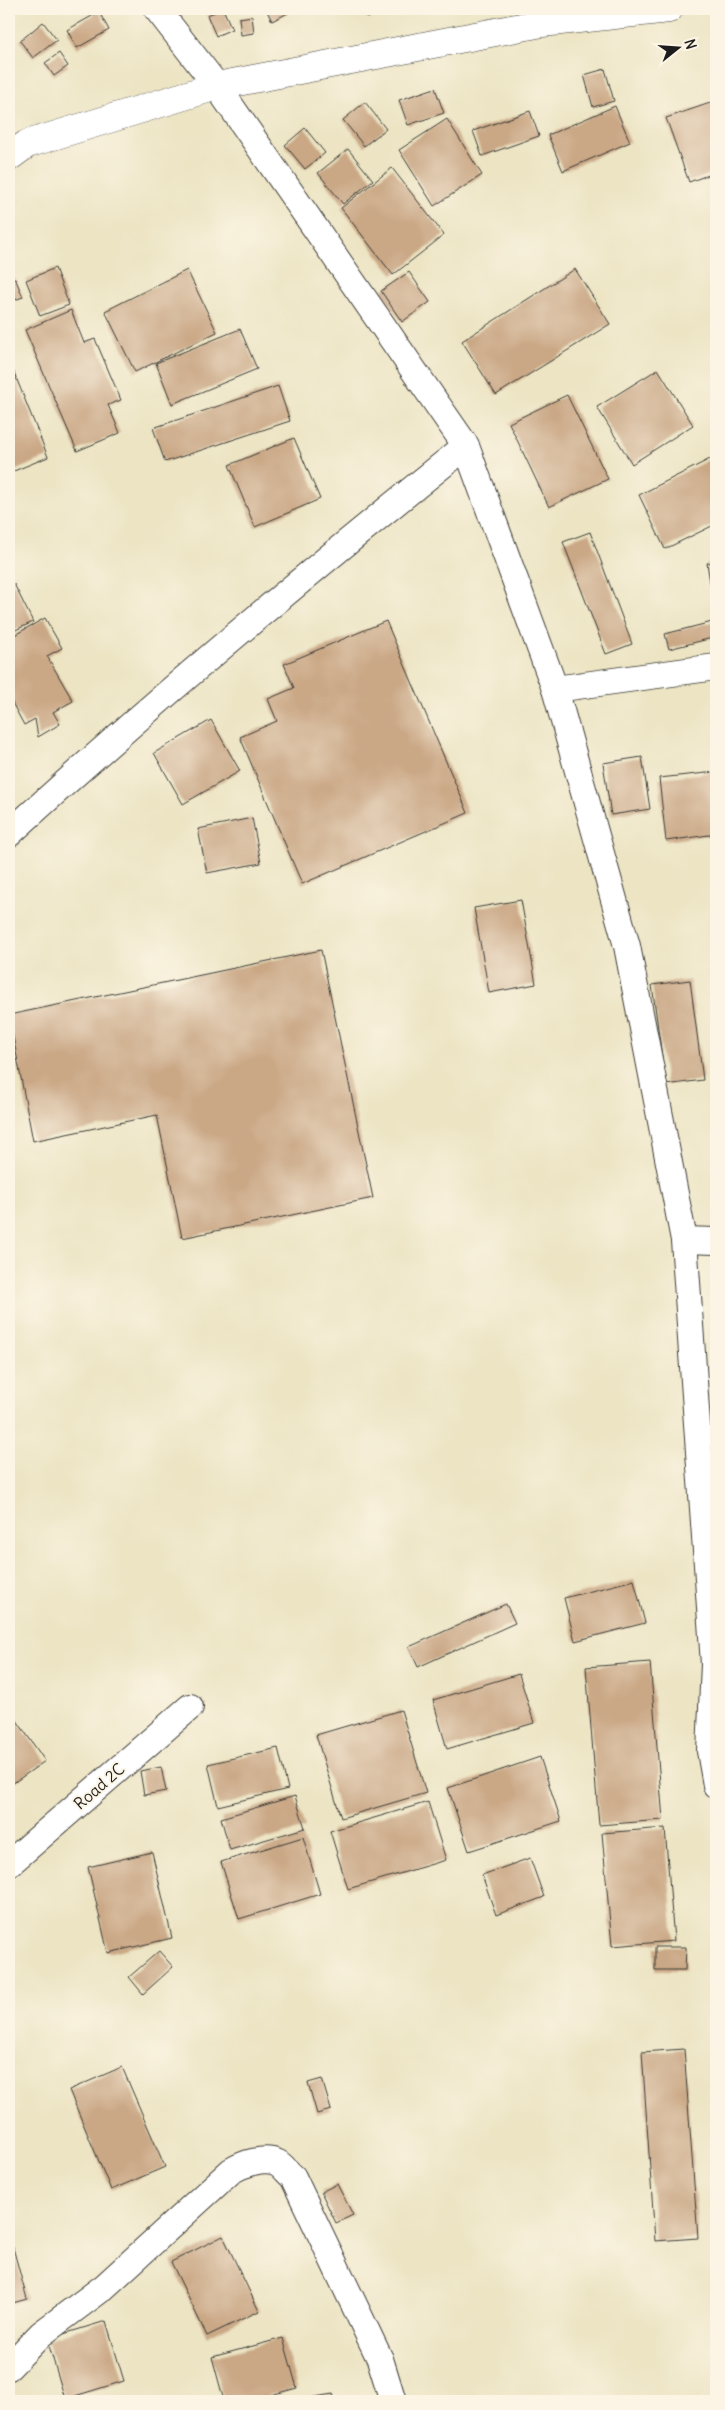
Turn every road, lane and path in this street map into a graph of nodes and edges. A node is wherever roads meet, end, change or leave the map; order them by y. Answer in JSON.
{"nodes":[{"id":1,"x":157,"y":9,"type":"edge"},
{"id":2,"x":669,"y":9,"type":"edge"},
{"id":3,"x":217,"y":86,"type":"junction"},
{"id":4,"x":9,"y":157,"type":"edge"},
{"id":5,"x":466,"y":446,"type":"junction"},
{"id":6,"x":716,"y":666,"type":"edge"},
{"id":7,"x":555,"y":689,"type":"junction"},
{"id":8,"x":9,"y":834,"type":"edge"},
{"id":9,"x":684,"y":1240,"type":"junction"},
{"id":10,"x":716,"y":1241,"type":"edge"},
{"id":11,"x":190,"y":1707,"type":"dead end"},
{"id":12,"x":716,"y":1785,"type":"edge"},
{"id":13,"x":9,"y":1864,"type":"edge"},
{"id":14,"x":9,"y":2367,"type":"edge"},
{"id":15,"x":393,"y":2401,"type":"edge"}],
"edges":[{"from":1,"to":3,"type":"street"},
{"from":2,"to":3,"type":"street"},
{"from":3,"to":4,"type":"street"},
{"from":3,"to":5,"type":"street"},
{"from":5,"to":7,"type":"street"},
{"from":5,"to":8,"type":"street"},
{"from":6,"to":7,"type":"street"},
{"from":7,"to":9,"type":"street"},
{"from":9,"to":10,"type":"street"},
{"from":9,"to":12,"type":"street"},
{"from":11,"to":13,"type":"street","name":"Road 2C"},
{"from":14,"to":15,"type":"street"}]}
